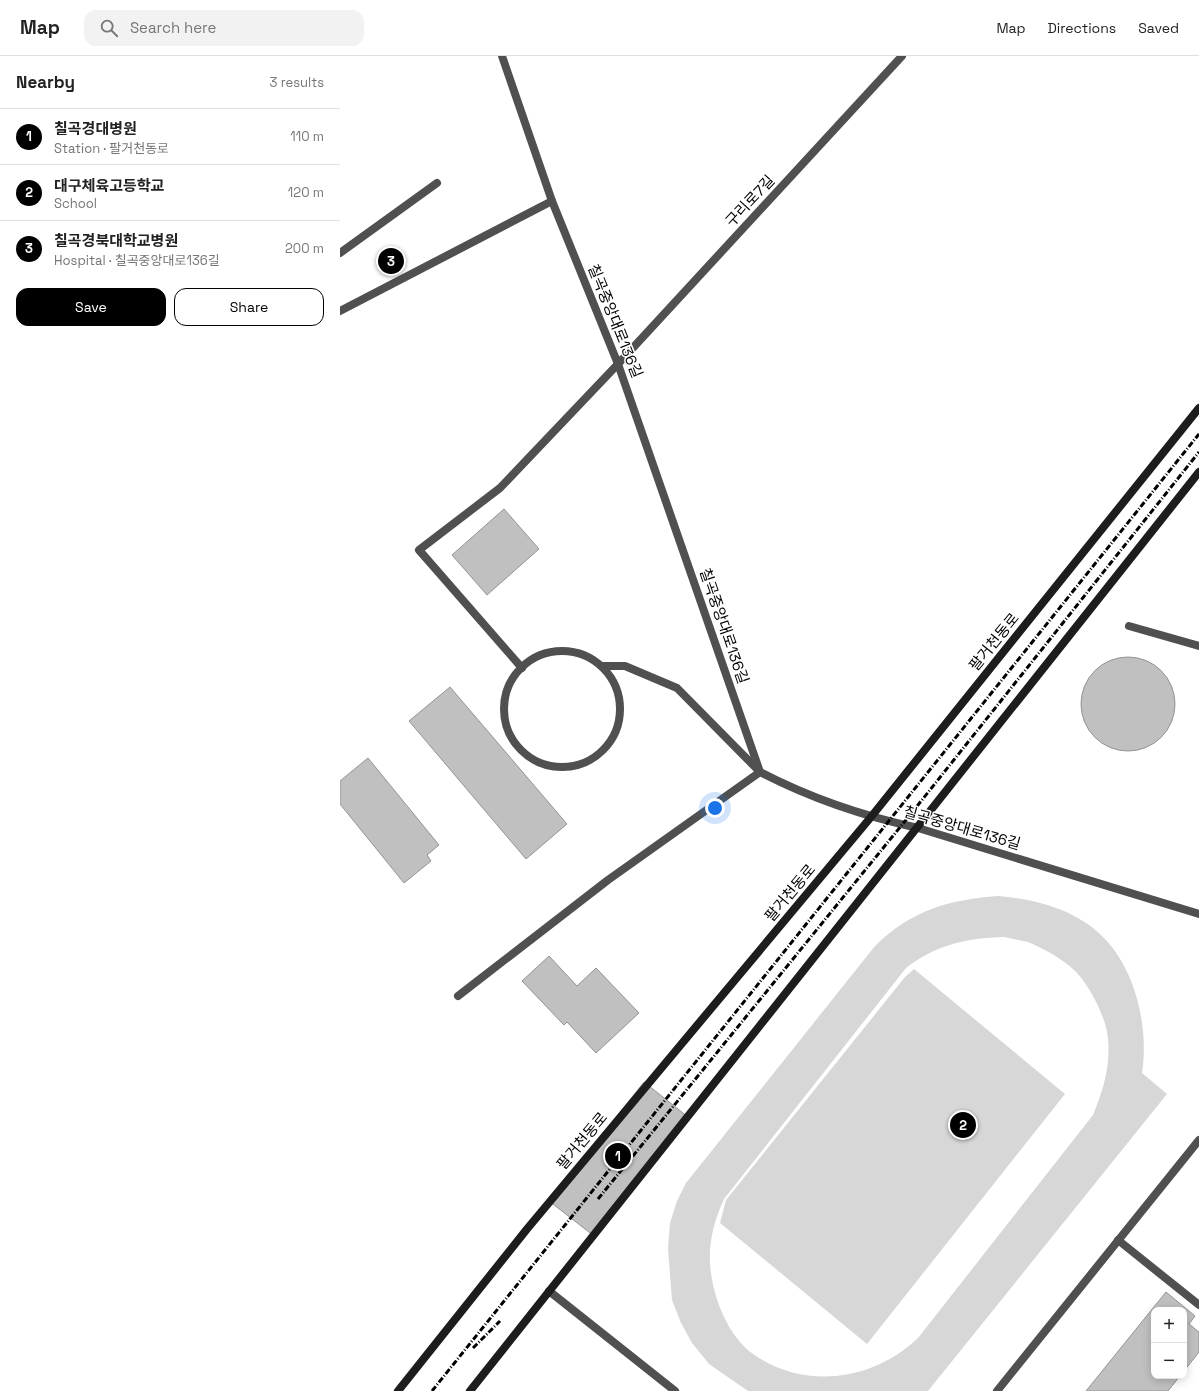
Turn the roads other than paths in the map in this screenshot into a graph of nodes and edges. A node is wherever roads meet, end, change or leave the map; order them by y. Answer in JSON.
{"nodes":[{"id":1,"x":502,"y":56,"type":"edge"},
{"id":2,"x":902,"y":56,"type":"edge"},
{"id":3,"x":436,"y":183,"type":"dead end"},
{"id":4,"x":552,"y":201,"type":"junction"},
{"id":5,"x":340,"y":254,"type":"edge"},
{"id":6,"x":340,"y":311,"type":"edge"},
{"id":7,"x":618,"y":364,"type":"junction"},
{"id":8,"x":1199,"y":408,"type":"edge"},
{"id":9,"x":1199,"y":472,"type":"edge"},
{"id":10,"x":1129,"y":626,"type":"dead end"},
{"id":11,"x":1199,"y":646,"type":"edge"},
{"id":12,"x":602,"y":666,"type":"junction"},
{"id":13,"x":522,"y":668,"type":"junction"},
{"id":14,"x":760,"y":772,"type":"junction"},
{"id":15,"x":871,"y":818,"type":"junction"},
{"id":16,"x":918,"y":828,"type":"junction"},
{"id":17,"x":1199,"y":914,"type":"edge"},
{"id":18,"x":458,"y":996,"type":"dead end"},
{"id":19,"x":1199,"y":1140,"type":"edge"},
{"id":20,"x":1118,"y":1240,"type":"junction"},
{"id":21,"x":549,"y":1291,"type":"junction"},
{"id":22,"x":1199,"y":1305,"type":"edge"},
{"id":23,"x":398,"y":1391,"type":"edge"},
{"id":24,"x":470,"y":1391,"type":"edge"},
{"id":25,"x":675,"y":1391,"type":"edge"},
{"id":26,"x":998,"y":1391,"type":"edge"}],
"edges":[{"from":1,"to":4,"type":"street","name":"칠곡중앙대로136길"},
{"from":2,"to":7,"type":"street","name":"구리로7길"},
{"from":3,"to":5,"type":"street"},
{"from":4,"to":6,"type":"street"},
{"from":4,"to":7,"type":"street","name":"칠곡중앙대로136길"},
{"from":7,"to":13,"type":"street","name":"구리로7길"},
{"from":7,"to":14,"type":"street","name":"칠곡중앙대로136길"},
{"from":8,"to":15,"type":"street","name":"팔거천동로"},
{"from":9,"to":16,"type":"street"},
{"from":10,"to":11,"type":"street"},
{"from":12,"to":13,"type":"street"},
{"from":12,"to":13,"type":"street"},
{"from":12,"to":14,"type":"street"},
{"from":14,"to":15,"type":"street","name":"칠곡중앙대로136길"},
{"from":14,"to":18,"type":"street"},
{"from":15,"to":16,"type":"street","name":"칠곡중앙대로136길"},
{"from":15,"to":23,"type":"street","name":"팔거천동로"},
{"from":16,"to":17,"type":"street","name":"칠곡중앙대로136길"},
{"from":16,"to":21,"type":"street"},
{"from":19,"to":20,"type":"street"},
{"from":20,"to":22,"type":"street"},
{"from":20,"to":26,"type":"street"},
{"from":21,"to":24,"type":"street"},
{"from":21,"to":25,"type":"street"}]}
